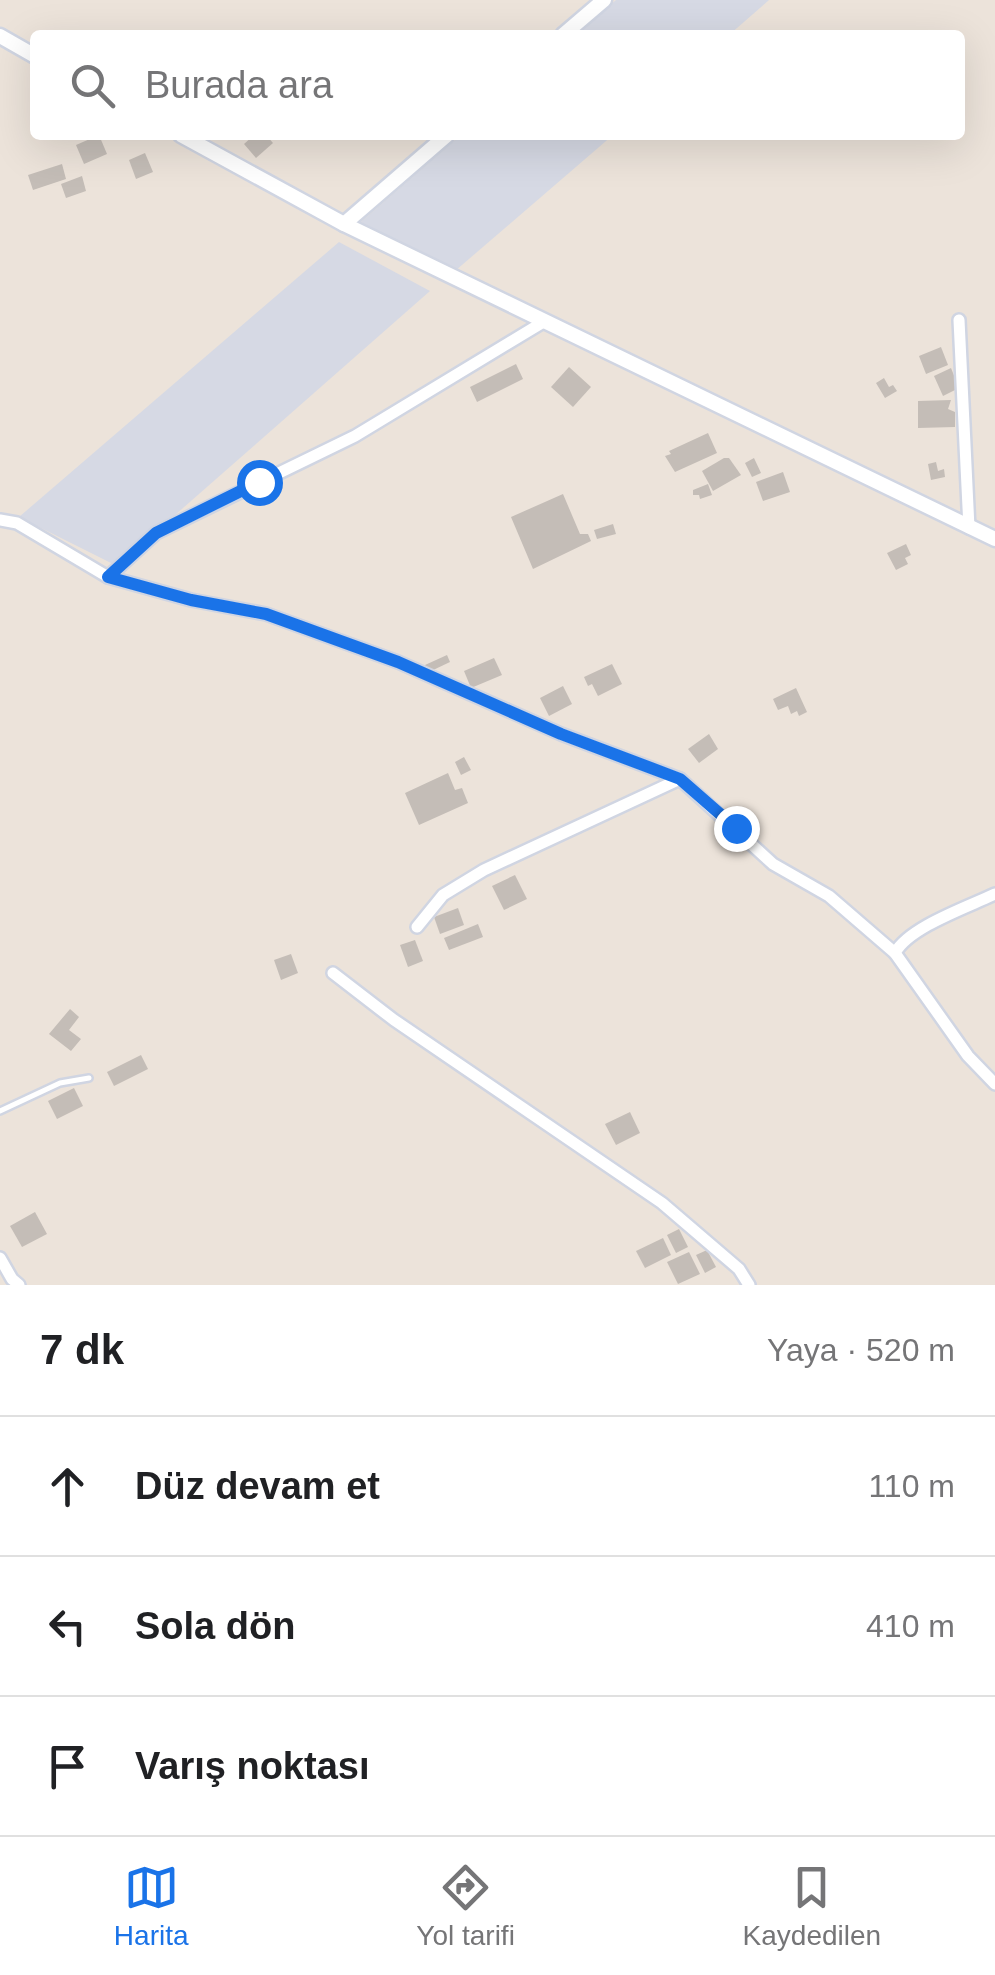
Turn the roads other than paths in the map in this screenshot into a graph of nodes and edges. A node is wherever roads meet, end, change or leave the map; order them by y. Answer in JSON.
{"nodes":[{"id":1,"x":604,"y":0,"type":"edge"},
{"id":2,"x":569,"y":30,"type":"edge"},
{"id":3,"x":2,"y":39,"type":"edge"},
{"id":4,"x":30,"y":53,"type":"edge"},
{"id":5,"x":189,"y":140,"type":"edge"},
{"id":6,"x":441,"y":140,"type":"edge"},
{"id":7,"x":344,"y":224,"type":"junction"},
{"id":8,"x":959,"y":320,"type":"dead end"},
{"id":9,"x":545,"y":321,"type":"junction"},
{"id":10,"x":0,"y":520,"type":"edge"},
{"id":11,"x":969,"y":528,"type":"junction"},
{"id":12,"x":995,"y":539,"type":"edge"},
{"id":13,"x":108,"y":577,"type":"junction"},
{"id":14,"x":680,"y":779,"type":"junction"},
{"id":15,"x":995,"y":894,"type":"edge"},
{"id":16,"x":417,"y":927,"type":"dead end"},
{"id":17,"x":895,"y":953,"type":"junction"},
{"id":18,"x":333,"y":973,"type":"dead end"},
{"id":19,"x":89,"y":1078,"type":"dead end"},
{"id":20,"x":995,"y":1084,"type":"edge"},
{"id":21,"x":0,"y":1111,"type":"edge"},
{"id":22,"x":0,"y":1258,"type":"edge"},
{"id":23,"x":19,"y":1285,"type":"edge"},
{"id":24,"x":749,"y":1285,"type":"edge"}],
"edges":[{"from":1,"to":2,"type":"street"},
{"from":3,"to":4,"type":"street"},
{"from":5,"to":7,"type":"street"},
{"from":6,"to":7,"type":"street"},
{"from":7,"to":9,"type":"street"},
{"from":8,"to":11,"type":"street"},
{"from":9,"to":11,"type":"street"},
{"from":9,"to":13,"type":"street"},
{"from":10,"to":13,"type":"street"},
{"from":11,"to":12,"type":"street"},
{"from":13,"to":14,"type":"street"},
{"from":14,"to":16,"type":"street"},
{"from":14,"to":17,"type":"street"},
{"from":15,"to":17,"type":"street"},
{"from":17,"to":20,"type":"street"},
{"from":18,"to":24,"type":"street"},
{"from":19,"to":21,"type":"lane"},
{"from":22,"to":23,"type":"street"}]}
